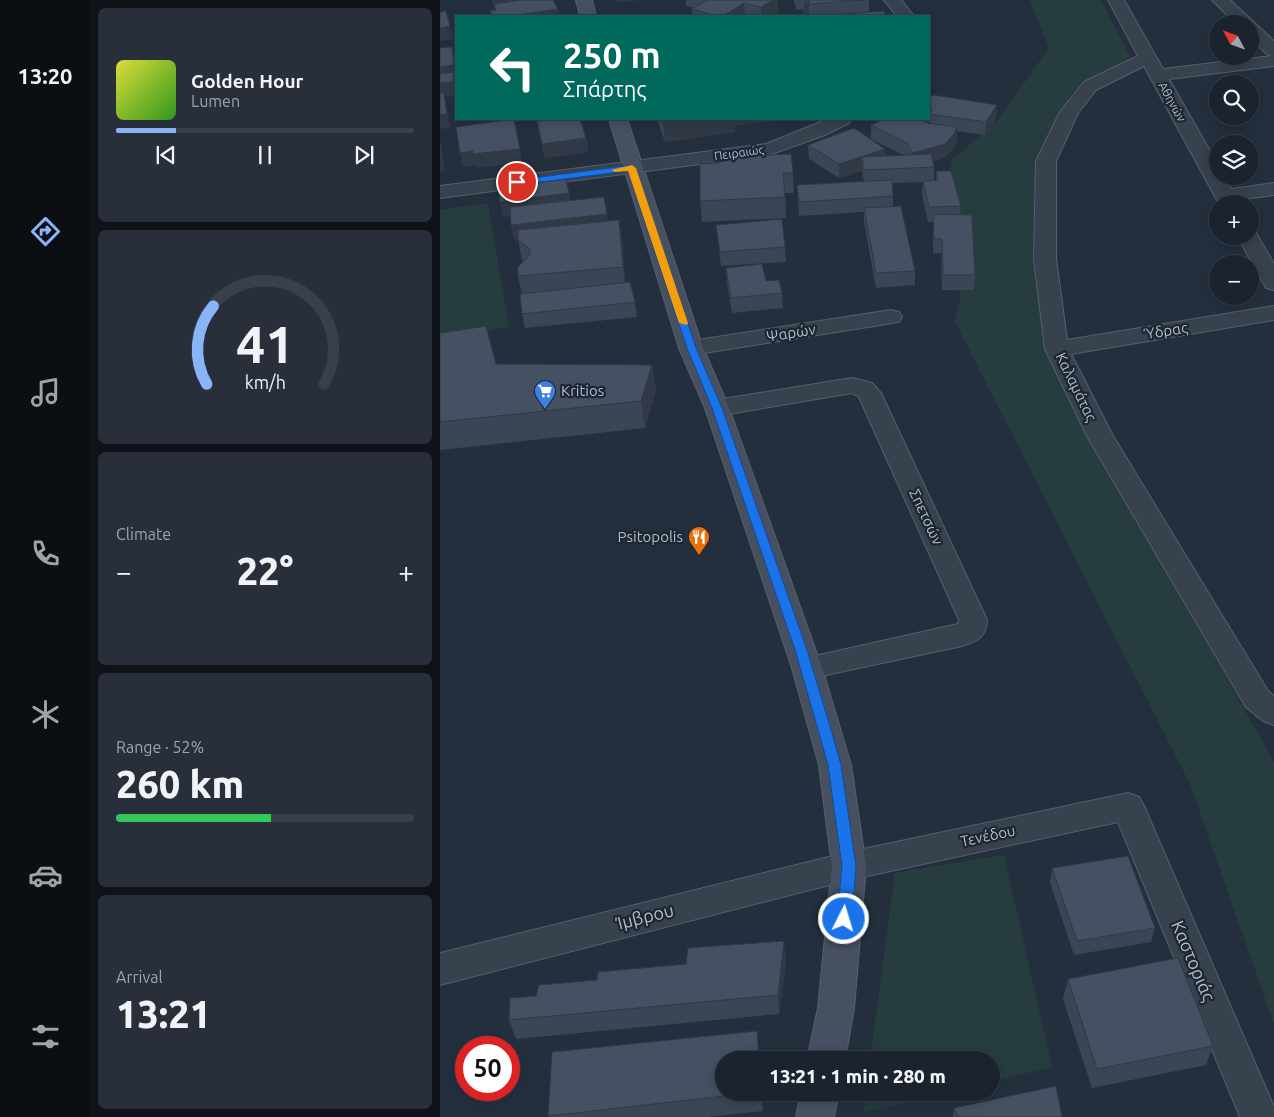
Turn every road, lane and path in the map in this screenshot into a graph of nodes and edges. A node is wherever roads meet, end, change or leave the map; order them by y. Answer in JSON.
{"nodes":[{"id":1,"x":584,"y":0,"type":"edge"},
{"id":2,"x":892,"y":0,"type":"edge"},
{"id":3,"x":1116,"y":0,"type":"edge"},
{"id":4,"x":1220,"y":0,"type":"edge"},
{"id":5,"x":588,"y":15,"type":"edge"},
{"id":6,"x":905,"y":15,"type":"edge"},
{"id":7,"x":1236,"y":15,"type":"edge"},
{"id":8,"x":1259,"y":37,"type":"edge"},
{"id":9,"x":1274,"y":51,"type":"edge"},
{"id":10,"x":1274,"y":61,"type":"edge"},
{"id":11,"x":1153,"y":67,"type":"junction"},
{"id":12,"x":618,"y":120,"type":"edge"},
{"id":13,"x":840,"y":120,"type":"edge"},
{"id":14,"x":632,"y":168,"type":"junction"},
{"id":15,"x":1274,"y":189,"type":"edge"},
{"id":16,"x":440,"y":192,"type":"edge"},
{"id":17,"x":1223,"y":195,"type":"edge"},
{"id":18,"x":1248,"y":195,"type":"edge"},
{"id":19,"x":1252,"y":245,"type":"edge"},
{"id":20,"x":1274,"y":283,"type":"edge"},
{"id":21,"x":1274,"y":313,"type":"edge"},
{"id":22,"x":891,"y":317,"type":"dead end"},
{"id":23,"x":692,"y":348,"type":"junction"},
{"id":24,"x":1057,"y":349,"type":"junction"},
{"id":25,"x":717,"y":408,"type":"junction"},
{"id":26,"x":807,"y":668,"type":"junction"},
{"id":27,"x":1274,"y":713,"type":"edge"},
{"id":28,"x":1128,"y":806,"type":"joint"},
{"id":29,"x":849,"y":866,"type":"junction"},
{"id":30,"x":440,"y":969,"type":"edge"},
{"id":31,"x":828,"y":1051,"type":"edge"},
{"id":32,"x":818,"y":1101,"type":"edge"},
{"id":33,"x":815,"y":1117,"type":"edge"},
{"id":34,"x":1259,"y":1117,"type":"edge"}],
"edges":[{"from":1,"to":5,"type":"main road"},
{"from":2,"to":6,"type":"street"},
{"from":3,"to":11,"type":"street","name":"Αθηνών"},
{"from":4,"to":7,"type":"street"},
{"from":8,"to":9,"type":"street"},
{"from":10,"to":11,"type":"street","name":"Καλαμάτας"},
{"from":11,"to":17,"type":"street","name":"Αθηνών"},
{"from":11,"to":24,"type":"street","name":"Καλαμάτας"},
{"from":12,"to":14,"type":"main road"},
{"from":13,"to":14,"type":"street","name":"Πειραιώς"},
{"from":14,"to":16,"type":"street","name":"Πειραιώς"},
{"from":14,"to":23,"type":"main road"},
{"from":15,"to":18,"type":"street"},
{"from":19,"to":20,"type":"street"},
{"from":21,"to":24,"type":"street","name":"Ύδρας"},
{"from":22,"to":23,"type":"street","name":"Ψαρών"},
{"from":23,"to":25,"type":"main road"},
{"from":24,"to":27,"type":"street","name":"Καλαμάτας"},
{"from":25,"to":26,"type":"main road"},
{"from":25,"to":26,"type":"street","name":"Σπετσών"},
{"from":26,"to":29,"type":"main road"},
{"from":28,"to":29,"type":"street","name":"Τενέδου"},
{"from":28,"to":34,"type":"street","name":"Καστοριάς"},
{"from":29,"to":30,"type":"street","name":"Ίμβρου"},
{"from":29,"to":31,"type":"main road"},
{"from":32,"to":33,"type":"main road"}]}
